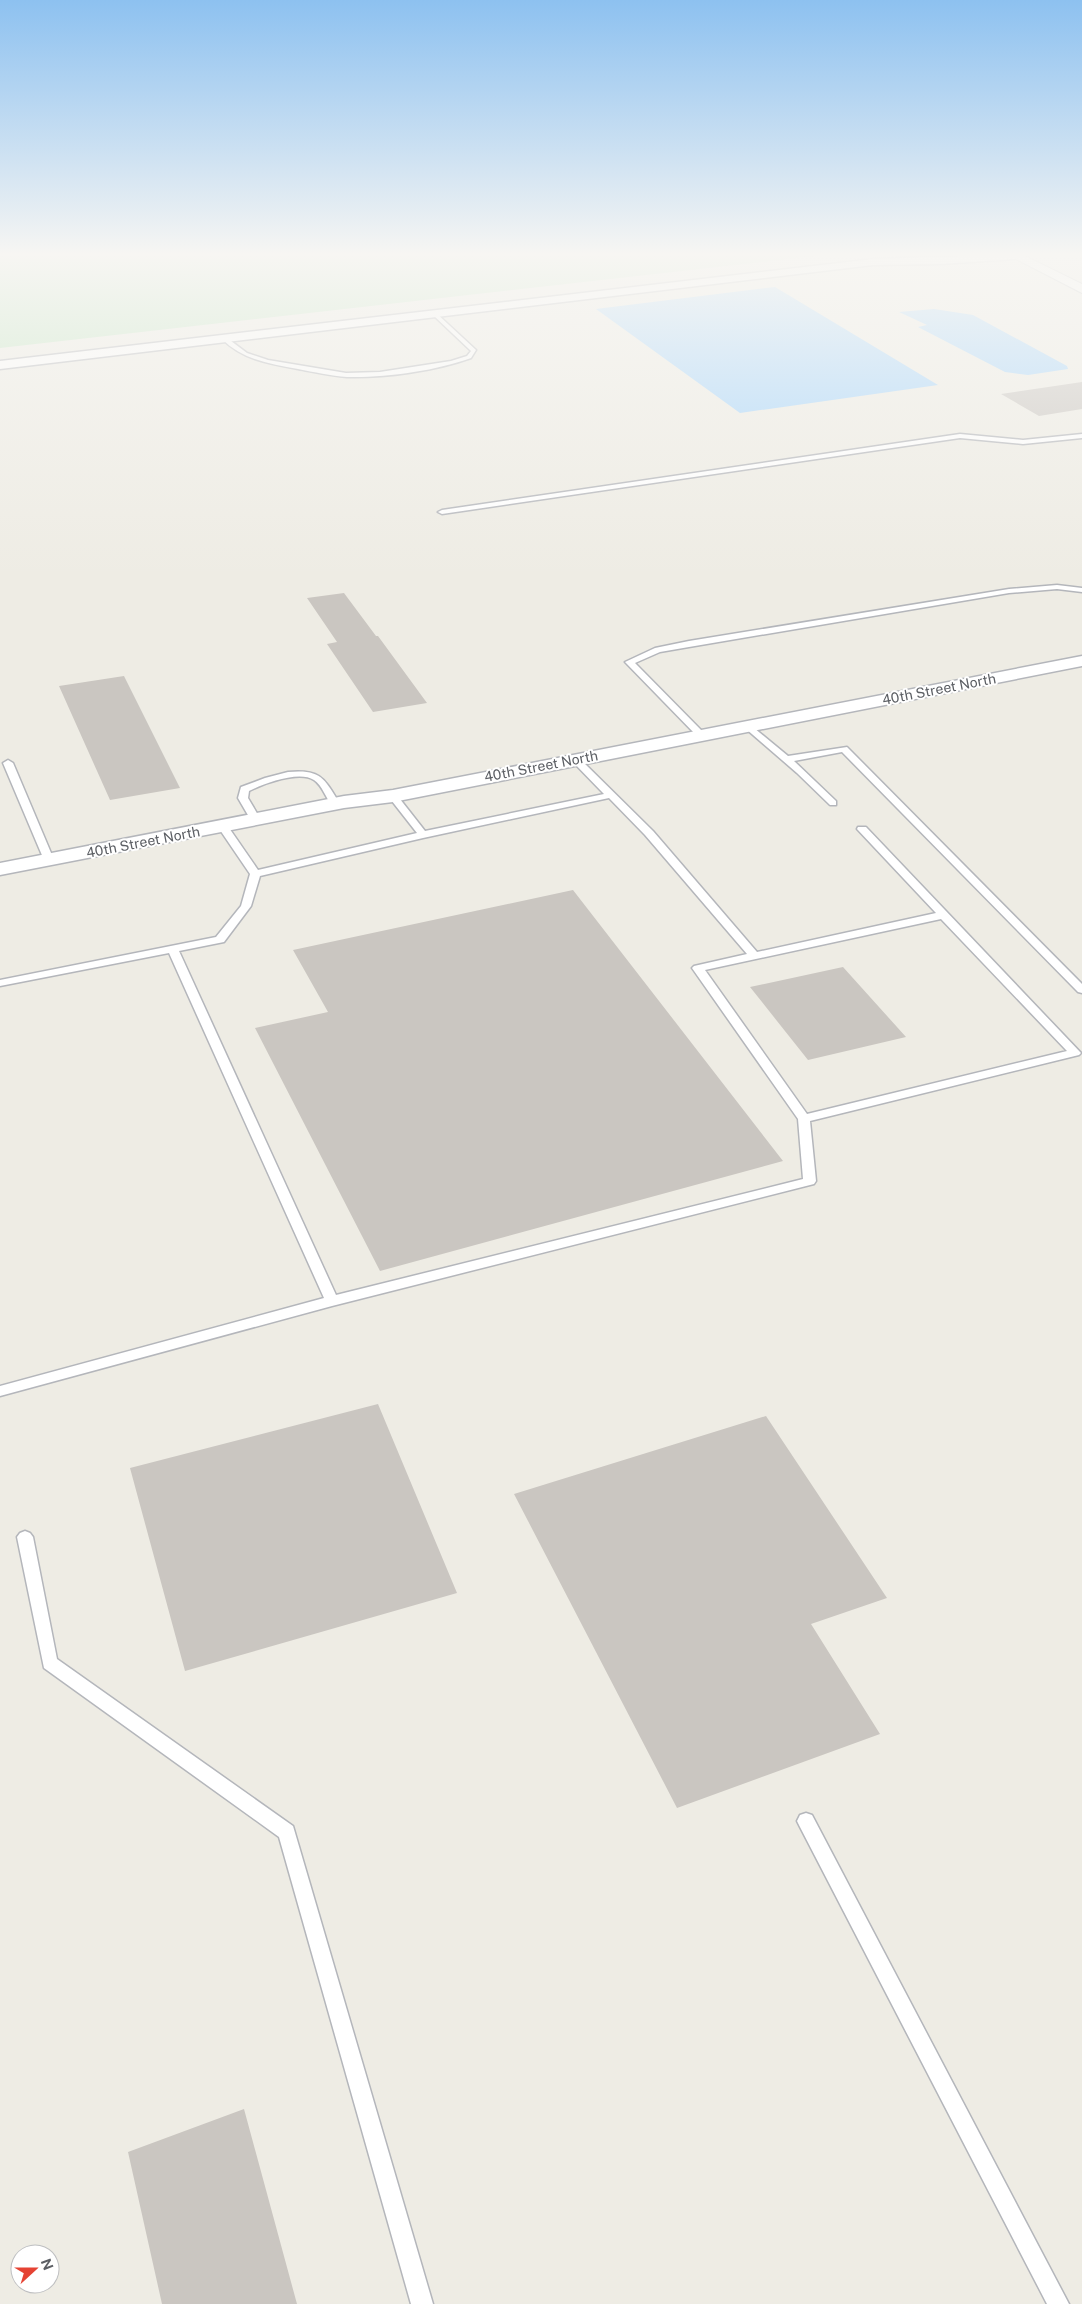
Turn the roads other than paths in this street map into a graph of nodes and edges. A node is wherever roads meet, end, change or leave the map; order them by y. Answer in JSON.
{"nodes":[{"id":1,"x":13,"y":364,"type":"edge"},
{"id":2,"x":276,"y":364,"type":"edge"},
{"id":3,"x":444,"y":364,"type":"edge"},
{"id":4,"x":0,"y":365,"type":"edge"},
{"id":5,"x":1082,"y":436,"type":"edge"},
{"id":6,"x":442,"y":512,"type":"dead end"},
{"id":7,"x":1082,"y":590,"type":"edge"},
{"id":8,"x":1082,"y":661,"type":"edge"},
{"id":9,"x":748,"y":726,"type":"junction"},
{"id":10,"x":702,"y":734,"type":"junction"},
{"id":11,"x":575,"y":759,"type":"junction"},
{"id":12,"x":787,"y":759,"type":"junction"},
{"id":13,"x":8,"y":763,"type":"dead end"},
{"id":14,"x":393,"y":796,"type":"junction"},
{"id":15,"x":611,"y":796,"type":"junction"},
{"id":16,"x":833,"y":803,"type":"dead end"},
{"id":17,"x":335,"y":804,"type":"junction"},
{"id":18,"x":256,"y":820,"type":"junction"},
{"id":19,"x":224,"y":827,"type":"junction"},
{"id":20,"x":862,"y":829,"type":"dead end"},
{"id":21,"x":423,"y":835,"type":"junction"},
{"id":22,"x":49,"y":860,"type":"junction"},
{"id":23,"x":0,"y":869,"type":"edge"},
{"id":24,"x":255,"y":874,"type":"junction"},
{"id":25,"x":943,"y":915,"type":"junction"},
{"id":26,"x":173,"y":950,"type":"junction"},
{"id":27,"x":755,"y":956,"type":"junction"},
{"id":28,"x":0,"y":983,"type":"edge"},
{"id":29,"x":1082,"y":990,"type":"edge"},
{"id":30,"x":804,"y":1119,"type":"junction"},
{"id":31,"x":332,"y":1301,"type":"junction"},
{"id":32,"x":0,"y":1391,"type":"edge"},
{"id":33,"x":25,"y":1537,"type":"dead end"},
{"id":34,"x":806,"y":1821,"type":"dead end"},
{"id":35,"x":422,"y":2304,"type":"edge"},
{"id":36,"x":1058,"y":2304,"type":"edge"}],
"edges":[{"from":1,"to":4,"type":"street"},
{"from":2,"to":3,"type":"lane"},
{"from":5,"to":6,"type":"lane"},
{"from":7,"to":10,"type":"lane"},
{"from":8,"to":9,"type":"street","name":"40th Street North"},
{"from":9,"to":10,"type":"street","name":"40th Street North"},
{"from":9,"to":12,"type":"lane"},
{"from":10,"to":11,"type":"street","name":"40th Street North"},
{"from":11,"to":14,"type":"street","name":"40th Street North"},
{"from":11,"to":15,"type":"lane"},
{"from":12,"to":16,"type":"lane"},
{"from":12,"to":29,"type":"lane"},
{"from":13,"to":22,"type":"lane"},
{"from":14,"to":17,"type":"street","name":"40th Street North"},
{"from":14,"to":21,"type":"lane"},
{"from":15,"to":21,"type":"lane"},
{"from":15,"to":27,"type":"lane"},
{"from":17,"to":18,"type":"street","name":"40th Street North"},
{"from":17,"to":18,"type":"lane"},
{"from":18,"to":19,"type":"street","name":"40th Street North"},
{"from":19,"to":22,"type":"street","name":"40th Street North"},
{"from":19,"to":24,"type":"lane"},
{"from":20,"to":25,"type":"lane"},
{"from":21,"to":24,"type":"lane"},
{"from":22,"to":23,"type":"street","name":"40th Street North"},
{"from":24,"to":26,"type":"lane"},
{"from":25,"to":27,"type":"lane"},
{"from":25,"to":30,"type":"lane"},
{"from":26,"to":28,"type":"lane"},
{"from":26,"to":31,"type":"lane"},
{"from":27,"to":30,"type":"lane"},
{"from":30,"to":31,"type":"lane"},
{"from":31,"to":32,"type":"lane"},
{"from":33,"to":35,"type":"lane"},
{"from":34,"to":36,"type":"lane"}]}
